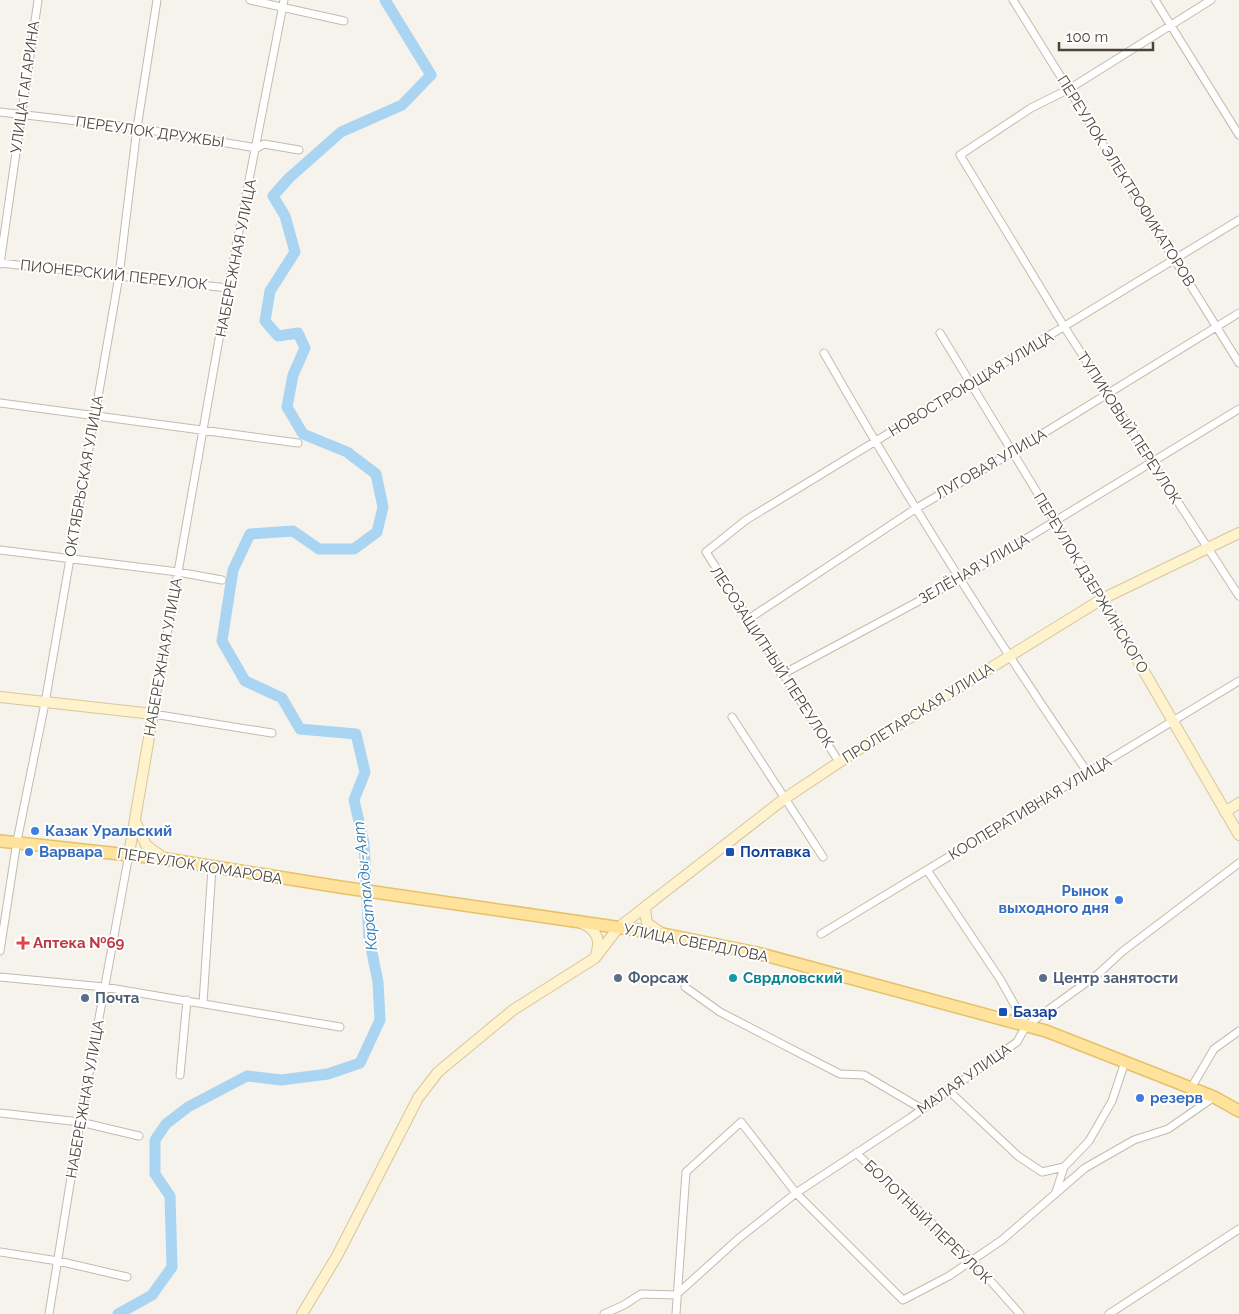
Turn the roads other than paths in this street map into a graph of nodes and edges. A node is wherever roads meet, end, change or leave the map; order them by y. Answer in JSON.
{"nodes":[{"id":1,"x":38,"y":0,"type":"edge"},
{"id":2,"x":157,"y":0,"type":"edge"},
{"id":3,"x":250,"y":0,"type":"edge"},
{"id":4,"x":1013,"y":0,"type":"edge"},
{"id":5,"x":1155,"y":0,"type":"edge"},
{"id":6,"x":1211,"y":0,"type":"edge"},
{"id":7,"x":283,"y":3,"type":"edge"},
{"id":8,"x":344,"y":21,"type":"dead end"},
{"id":9,"x":1170,"y":26,"type":"junction"},
{"id":10,"x":1069,"y":89,"type":"junction"},
{"id":11,"x":0,"y":112,"type":"edge"},
{"id":12,"x":22,"y":115,"type":"junction"},
{"id":13,"x":137,"y":128,"type":"junction"},
{"id":14,"x":1239,"y":135,"type":"edge"},
{"id":15,"x":257,"y":148,"type":"junction"},
{"id":16,"x":299,"y":150,"type":"dead end"},
{"id":17,"x":1239,"y":220,"type":"edge"},
{"id":18,"x":1176,"y":259,"type":"junction"},
{"id":19,"x":0,"y":263,"type":"edge"},
{"id":20,"x":118,"y":276,"type":"junction"},
{"id":21,"x":228,"y":288,"type":"junction"},
{"id":22,"x":1239,"y":313,"type":"edge"},
{"id":23,"x":1216,"y":327,"type":"junction"},
{"id":24,"x":1065,"y":328,"type":"junction"},
{"id":25,"x":940,"y":333,"type":"dead end"},
{"id":26,"x":824,"y":353,"type":"dead end"},
{"id":27,"x":1239,"y":363,"type":"edge"},
{"id":28,"x":970,"y":383,"type":"junction"},
{"id":29,"x":1109,"y":393,"type":"junction"},
{"id":30,"x":0,"y":403,"type":"edge"},
{"id":31,"x":1239,"y":409,"type":"edge"},
{"id":32,"x":94,"y":415,"type":"junction"},
{"id":33,"x":205,"y":429,"type":"junction"},
{"id":34,"x":875,"y":441,"type":"junction"},
{"id":35,"x":298,"y":443,"type":"dead end"},
{"id":36,"x":1013,"y":452,"type":"junction"},
{"id":37,"x":1151,"y":463,"type":"junction"},
{"id":38,"x":915,"y":509,"type":"junction"},
{"id":39,"x":1055,"y":522,"type":"junction"},
{"id":40,"x":1239,"y":533,"type":"edge"},
{"id":41,"x":1209,"y":548,"type":"junction"},
{"id":42,"x":0,"y":550,"type":"edge"},
{"id":43,"x":706,"y":552,"type":"joint"},
{"id":44,"x":70,"y":559,"type":"junction"},
{"id":45,"x":178,"y":572,"type":"junction"},
{"id":46,"x":960,"y":579,"type":"junction"},
{"id":47,"x":222,"y":580,"type":"dead end"},
{"id":48,"x":1239,"y":596,"type":"edge"},
{"id":49,"x":1102,"y":599,"type":"junction"},
{"id":50,"x":747,"y":620,"type":"junction"},
{"id":51,"x":1008,"y":656,"type":"junction"},
{"id":52,"x":781,"y":675,"type":"junction"},
{"id":53,"x":1239,"y":681,"type":"edge"},
{"id":54,"x":0,"y":697,"type":"edge"},
{"id":55,"x":45,"y":703,"type":"junction"},
{"id":56,"x":153,"y":714,"type":"junction"},
{"id":57,"x":732,"y":717,"type":"dead end"},
{"id":58,"x":1172,"y":722,"type":"junction"},
{"id":59,"x":272,"y":733,"type":"dead end"},
{"id":60,"x":839,"y":762,"type":"junction"},
{"id":61,"x":1088,"y":773,"type":"junction"},
{"id":62,"x":784,"y":799,"type":"junction"},
{"id":63,"x":1239,"y":803,"type":"edge"},
{"id":64,"x":1225,"y":812,"type":"junction"},
{"id":65,"x":136,"y":823,"type":"junction"},
{"id":66,"x":1239,"y":835,"type":"edge"},
{"id":67,"x":0,"y":840,"type":"edge"},
{"id":68,"x":17,"y":841,"type":"junction"},
{"id":69,"x":129,"y":854,"type":"junction"},
{"id":70,"x":823,"y":857,"type":"dead end"},
{"id":71,"x":166,"y":859,"type":"junction"},
{"id":72,"x":1239,"y":863,"type":"edge"},
{"id":73,"x":212,"y":868,"type":"junction"},
{"id":74,"x":927,"y":870,"type":"junction"},
{"id":75,"x":340,"y":887,"type":"joint"},
{"id":76,"x":648,"y":904,"type":"junction"},
{"id":77,"x":579,"y":922,"type":"junction"},
{"id":78,"x":618,"y":928,"type":"junction"},
{"id":79,"x":663,"y":934,"type":"junction"},
{"id":80,"x":821,"y":934,"type":"dead end"},
{"id":81,"x":0,"y":951,"type":"edge"},
{"id":82,"x":595,"y":958,"type":"junction"},
{"id":83,"x":0,"y":977,"type":"edge"},
{"id":84,"x":104,"y":987,"type":"junction"},
{"id":85,"x":685,"y":987,"type":"dead end"},
{"id":86,"x":187,"y":1000,"type":"junction"},
{"id":87,"x":203,"y":1003,"type":"junction"},
{"id":88,"x":1026,"y":1026,"type":"junction"},
{"id":89,"x":340,"y":1027,"type":"dead end"},
{"id":90,"x":1239,"y":1031,"type":"edge"},
{"id":91,"x":1125,"y":1062,"type":"junction"},
{"id":92,"x":180,"y":1075,"type":"dead end"},
{"id":93,"x":1191,"y":1088,"type":"junction"},
{"id":94,"x":948,"y":1090,"type":"junction"},
{"id":95,"x":1214,"y":1097,"type":"junction"},
{"id":96,"x":922,"y":1109,"type":"junction"},
{"id":97,"x":1239,"y":1111,"type":"edge"},
{"id":98,"x":0,"y":1113,"type":"edge"},
{"id":99,"x":80,"y":1122,"type":"junction"},
{"id":100,"x":139,"y":1136,"type":"dead end"},
{"id":101,"x":856,"y":1153,"type":"junction"},
{"id":102,"x":1064,"y":1167,"type":"junction"},
{"id":103,"x":796,"y":1193,"type":"junction"},
{"id":104,"x":1055,"y":1194,"type":"junction"},
{"id":105,"x":1239,"y":1229,"type":"edge"},
{"id":106,"x":0,"y":1252,"type":"edge"},
{"id":107,"x":972,"y":1260,"type":"junction"},
{"id":108,"x":58,"y":1261,"type":"junction"},
{"id":109,"x":127,"y":1277,"type":"dead end"},
{"id":110,"x":676,"y":1295,"type":"junction"},
{"id":111,"x":49,"y":1314,"type":"edge"},
{"id":112,"x":302,"y":1314,"type":"edge"},
{"id":113,"x":604,"y":1314,"type":"edge"},
{"id":114,"x":676,"y":1314,"type":"edge"},
{"id":115,"x":1020,"y":1314,"type":"edge"},
{"id":116,"x":1109,"y":1314,"type":"edge"}],
"edges":[{"from":1,"to":12,"type":"street","name":"УЛИЦА ГАГАРИНА"},
{"from":2,"to":13,"type":"street","name":"ОКТЯБРЬСКАЯ УЛИЦА"},
{"from":3,"to":7,"type":"street"},
{"from":4,"to":10,"type":"street","name":"ПЕРЕУЛОК ЭЛЕКТРОФИКАТОРОВ"},
{"from":5,"to":9,"type":"street"},
{"from":6,"to":9,"type":"street"},
{"from":7,"to":8,"type":"street"},
{"from":7,"to":15,"type":"street","name":"НАБЕРЕЖНАЯ УЛИЦА"},
{"from":9,"to":10,"type":"street"},
{"from":9,"to":14,"type":"street"},
{"from":10,"to":18,"type":"street","name":"ПЕРЕУЛОК ЭЛЕКТРОФИКАТОРОВ"},
{"from":10,"to":24,"type":"street","name":"ТУПИКОВЫЙ ПЕРЕУЛОК"},
{"from":11,"to":12,"type":"street","name":"ПЕРЕУЛОК ДРУЖБЫ"},
{"from":12,"to":13,"type":"street","name":"ПЕРЕУЛОК ДРУЖБЫ"},
{"from":12,"to":19,"type":"street","name":"УЛИЦА ГАГАРИНА"},
{"from":13,"to":15,"type":"street","name":"ПЕРЕУЛОК ДРУЖБЫ"},
{"from":13,"to":20,"type":"street","name":"ОКТЯБРЬСКАЯ УЛИЦА"},
{"from":15,"to":16,"type":"street","name":"ПЕРЕУЛОК ДРУЖБЫ"},
{"from":15,"to":21,"type":"street","name":"НАБЕРЕЖНАЯ УЛИЦА"},
{"from":17,"to":18,"type":"street","name":"НОВОСТРОЮЩАЯ УЛИЦА"},
{"from":18,"to":23,"type":"street","name":"ПЕРЕУЛОК ЭЛЕКТРОФИКАТОРОВ"},
{"from":18,"to":24,"type":"street","name":"НОВОСТРОЮЩАЯ УЛИЦА"},
{"from":19,"to":20,"type":"street","name":"ПИОНЕРСКИЙ ПЕРЕУЛОК"},
{"from":20,"to":21,"type":"street","name":"ПИОНЕРСКИЙ ПЕРЕУЛОК"},
{"from":20,"to":32,"type":"street","name":"ОКТЯБРЬСКАЯ УЛИЦА"},
{"from":21,"to":33,"type":"street","name":"НАБЕРЕЖНАЯ УЛИЦА"},
{"from":22,"to":23,"type":"street","name":"ЛУГОВАЯ УЛИЦА"},
{"from":23,"to":27,"type":"street","name":"ПЕРЕУЛОК ЭЛЕКТРОФИКАТОРОВ"},
{"from":23,"to":29,"type":"street","name":"ЛУГОВАЯ УЛИЦА"},
{"from":24,"to":28,"type":"street","name":"НОВОСТРОЮЩАЯ УЛИЦА"},
{"from":24,"to":29,"type":"street","name":"ТУПИКОВЫЙ ПЕРЕУЛОК"},
{"from":25,"to":28,"type":"street","name":"ПЕРЕУЛОК ДЗЕРЖИНСКОГО"},
{"from":26,"to":34,"type":"street"},
{"from":28,"to":34,"type":"street","name":"НОВОСТРОЮЩАЯ УЛИЦА"},
{"from":28,"to":36,"type":"street","name":"ПЕРЕУЛОК ДЗЕРЖИНСКОГО"},
{"from":29,"to":36,"type":"street","name":"ЛУГОВАЯ УЛИЦА"},
{"from":29,"to":37,"type":"street","name":"ТУПИКОВЫЙ ПЕРЕУЛОК"},
{"from":30,"to":32,"type":"street"},
{"from":31,"to":37,"type":"street","name":"ЗЕЛЁНАЯ УЛИЦА"},
{"from":32,"to":33,"type":"street"},
{"from":32,"to":44,"type":"street","name":"ОКТЯБРЬСКАЯ УЛИЦА"},
{"from":33,"to":35,"type":"street"},
{"from":33,"to":45,"type":"street","name":"НАБЕРЕЖНАЯ УЛИЦА"},
{"from":34,"to":38,"type":"street"},
{"from":34,"to":43,"type":"street","name":"НОВОСТРОЮЩАЯ УЛИЦА"},
{"from":36,"to":38,"type":"street","name":"ЛУГОВАЯ УЛИЦА"},
{"from":36,"to":39,"type":"street","name":"ПЕРЕУЛОК ДЗЕРЖИНСКОГО"},
{"from":37,"to":39,"type":"street","name":"ЗЕЛЁНАЯ УЛИЦА"},
{"from":37,"to":41,"type":"street","name":"ТУПИКОВЫЙ ПЕРЕУЛОК"},
{"from":38,"to":46,"type":"street"},
{"from":38,"to":50,"type":"street","name":"ЛУГОВАЯ УЛИЦА"},
{"from":39,"to":46,"type":"street","name":"ЗЕЛЁНАЯ УЛИЦА"},
{"from":39,"to":49,"type":"street","name":"ПЕРЕУЛОК ДЗЕРЖИНСКОГО"},
{"from":40,"to":41,"type":"street","name":"ПРОЛЕТАРСКАЯ УЛИЦА"},
{"from":41,"to":48,"type":"street","name":"ТУПИКОВЫЙ ПЕРЕУЛОК"},
{"from":41,"to":49,"type":"street","name":"ПРОЛЕТАРСКАЯ УЛИЦА"},
{"from":42,"to":44,"type":"street"},
{"from":43,"to":50,"type":"street","name":"ЛЕСОЗАЩИТНЫЙ ПЕРЕУЛОК"},
{"from":44,"to":45,"type":"street"},
{"from":44,"to":55,"type":"street","name":"ОКТЯБРЬСКАЯ УЛИЦА"},
{"from":45,"to":47,"type":"street"},
{"from":45,"to":56,"type":"street","name":"НАБЕРЕЖНАЯ УЛИЦА"},
{"from":46,"to":51,"type":"street"},
{"from":46,"to":52,"type":"street","name":"ЗЕЛЁНАЯ УЛИЦА"},
{"from":49,"to":51,"type":"street","name":"ПРОЛЕТАРСКАЯ УЛИЦА"},
{"from":49,"to":58,"type":"street","name":"ПЕРЕУЛОК ДЗЕРЖИНСКОГО"},
{"from":50,"to":52,"type":"street","name":"ЛЕСОЗАЩИТНЫЙ ПЕРЕУЛОК"},
{"from":51,"to":60,"type":"street","name":"ПРОЛЕТАРСКАЯ УЛИЦА"},
{"from":51,"to":61,"type":"street"},
{"from":52,"to":60,"type":"street","name":"ЛЕСОЗАЩИТНЫЙ ПЕРЕУЛОК"},
{"from":53,"to":58,"type":"street","name":"КООПЕРАТИВНАЯ УЛИЦА"},
{"from":54,"to":55,"type":"street"},
{"from":55,"to":56,"type":"street"},
{"from":55,"to":68,"type":"street","name":"ОКТЯБРЬСКАЯ УЛИЦА"},
{"from":56,"to":59,"type":"street"},
{"from":56,"to":65,"type":"street","name":"НАБЕРЕЖНАЯ УЛИЦА"},
{"from":57,"to":62,"type":"street"},
{"from":58,"to":61,"type":"street","name":"КООПЕРАТИВНАЯ УЛИЦА"},
{"from":58,"to":64,"type":"street","name":"ПЕРЕУЛОК ДЗЕРЖИНСКОГО"},
{"from":60,"to":62,"type":"street","name":"ПРОЛЕТАРСКАЯ УЛИЦА"},
{"from":61,"to":74,"type":"street","name":"КООПЕРАТИВНАЯ УЛИЦА"},
{"from":62,"to":70,"type":"street"},
{"from":62,"to":76,"type":"street","name":"ПРОЛЕТАРСКАЯ УЛИЦА"},
{"from":63,"to":64,"type":"street"},
{"from":64,"to":66,"type":"street","name":"ПЕРЕУЛОК ДЗЕРЖИНСКОГО"},
{"from":65,"to":69,"type":"street","name":"НАБЕРЕЖНАЯ УЛИЦА"},
{"from":65,"to":71,"type":"street"},
{"from":67,"to":68,"type":"main road","name":"ПЕРЕУЛОК КОМАРОВА"},
{"from":68,"to":69,"type":"main road","name":"ПЕРЕУЛОК КОМАРОВА"},
{"from":68,"to":81,"type":"street","name":"ОКТЯБРЬСКАЯ УЛИЦА"},
{"from":69,"to":71,"type":"main road","name":"ПЕРЕУЛОК КОМАРОВА"},
{"from":69,"to":84,"type":"street","name":"НАБЕРЕЖНАЯ УЛИЦА"},
{"from":71,"to":73,"type":"main road","name":"ПЕРЕУЛОК КОМАРОВА"},
{"from":72,"to":88,"type":"street","name":"МАЛАЯ УЛИЦА"},
{"from":73,"to":75,"type":"main road","name":"ПЕРЕУЛОК КОМАРОВА"},
{"from":73,"to":87,"type":"street"},
{"from":74,"to":80,"type":"street","name":"КООПЕРАТИВНАЯ УЛИЦА"},
{"from":74,"to":88,"type":"street"},
{"from":75,"to":77,"type":"main road","name":"УЛИЦА СВЕРДЛОВА"},
{"from":76,"to":78,"type":"street","name":"ПРОЛЕТАРСКАЯ УЛИЦА"},
{"from":76,"to":79,"type":"street"},
{"from":77,"to":78,"type":"main road","name":"УЛИЦА СВЕРДЛОВА"},
{"from":77,"to":82,"type":"street"},
{"from":78,"to":79,"type":"main road","name":"УЛИЦА СВЕРДЛОВА"},
{"from":78,"to":82,"type":"street","name":"ПРОЛЕТАРСКАЯ УЛИЦА"},
{"from":79,"to":88,"type":"main road","name":"УЛИЦА СВЕРДЛОВА"},
{"from":82,"to":112,"type":"street"},
{"from":83,"to":84,"type":"street"},
{"from":84,"to":86,"type":"street"},
{"from":84,"to":99,"type":"street","name":"НАБЕРЕЖНАЯ УЛИЦА"},
{"from":85,"to":96,"type":"street"},
{"from":86,"to":87,"type":"street"},
{"from":86,"to":92,"type":"street"},
{"from":87,"to":89,"type":"street"},
{"from":88,"to":91,"type":"main road","name":"УЛИЦА СВЕРДЛОВА"},
{"from":88,"to":94,"type":"street","name":"МАЛАЯ УЛИЦА"},
{"from":90,"to":93,"type":"street"},
{"from":91,"to":93,"type":"main road","name":"УЛИЦА СВЕРДЛОВА"},
{"from":91,"to":102,"type":"street"},
{"from":93,"to":95,"type":"main road","name":"УЛИЦА СВЕРДЛОВА"},
{"from":94,"to":96,"type":"street","name":"МАЛАЯ УЛИЦА"},
{"from":94,"to":102,"type":"street"},
{"from":95,"to":97,"type":"main road","name":"УЛИЦА СВЕРДЛОВА"},
{"from":95,"to":104,"type":"street"},
{"from":96,"to":101,"type":"street","name":"МАЛАЯ УЛИЦА"},
{"from":98,"to":99,"type":"street"},
{"from":99,"to":100,"type":"street"},
{"from":99,"to":108,"type":"street","name":"НАБЕРЕЖНАЯ УЛИЦА"},
{"from":101,"to":103,"type":"street","name":"МАЛАЯ УЛИЦА"},
{"from":101,"to":107,"type":"street","name":"БОЛОТНЫЙ ПЕРЕУЛОК"},
{"from":102,"to":104,"type":"street"},
{"from":103,"to":107,"type":"street"},
{"from":103,"to":110,"type":"street","name":"МАЛАЯ УЛИЦА"},
{"from":103,"to":110,"type":"street"},
{"from":104,"to":107,"type":"street"},
{"from":105,"to":116,"type":"street"},
{"from":106,"to":108,"type":"street"},
{"from":107,"to":115,"type":"street","name":"БОЛОТНЫЙ ПЕРЕУЛОК"},
{"from":108,"to":109,"type":"street"},
{"from":108,"to":111,"type":"street","name":"НАБЕРЕЖНАЯ УЛИЦА"},
{"from":110,"to":113,"type":"street"},
{"from":110,"to":114,"type":"street"}]}
